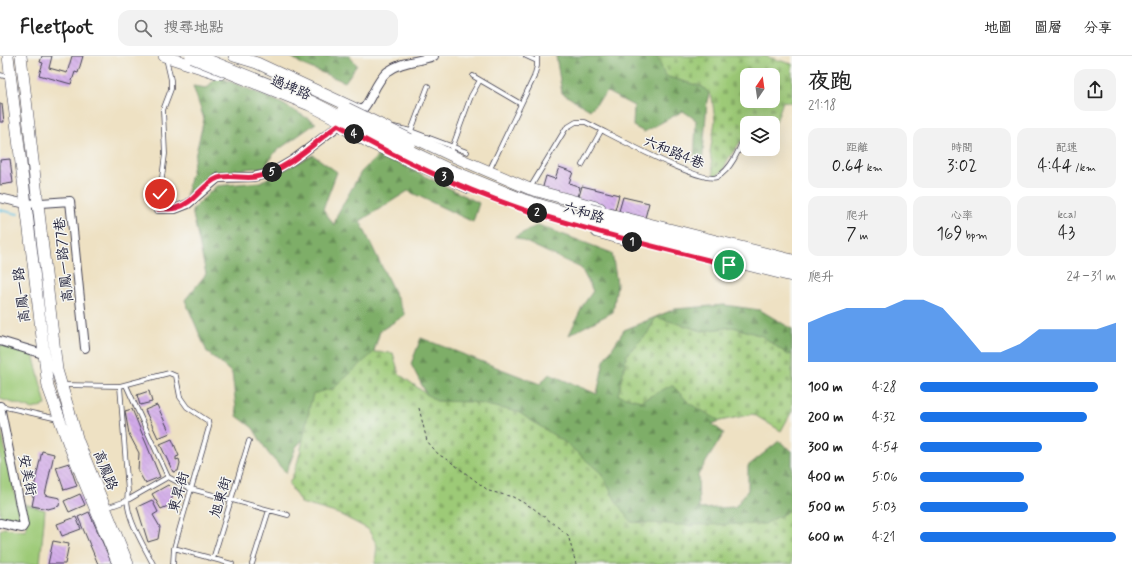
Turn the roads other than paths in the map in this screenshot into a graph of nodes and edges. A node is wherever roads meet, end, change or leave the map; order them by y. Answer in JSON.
{"nodes":[{"id":1,"x":8,"y":56,"type":"edge"},
{"id":2,"x":21,"y":56,"type":"edge"},
{"id":3,"x":165,"y":56,"type":"edge"},
{"id":4,"x":193,"y":56,"type":"edge"},
{"id":5,"x":220,"y":56,"type":"edge"},
{"id":6,"x":234,"y":56,"type":"edge"},
{"id":7,"x":434,"y":56,"type":"edge"},
{"id":8,"x":526,"y":56,"type":"edge"},
{"id":9,"x":537,"y":56,"type":"edge"},
{"id":10,"x":258,"y":60,"type":"edge"},
{"id":11,"x":537,"y":61,"type":"junction"},
{"id":12,"x":5,"y":76,"type":"edge"},
{"id":13,"x":473,"y":76,"type":"dead end"},
{"id":14,"x":480,"y":80,"type":"junction"},
{"id":15,"x":428,"y":86,"type":"dead end"},
{"id":16,"x":521,"y":104,"type":"junction"},
{"id":17,"x":362,"y":111,"type":"junction"},
{"id":18,"x":338,"y":125,"type":"junction"},
{"id":19,"x":392,"y":127,"type":"junction"},
{"id":20,"x":411,"y":130,"type":"junction"},
{"id":21,"x":601,"y":130,"type":"junction"},
{"id":22,"x":740,"y":146,"type":"edge"},
{"id":23,"x":451,"y":150,"type":"junction"},
{"id":24,"x":467,"y":152,"type":"dead end"},
{"id":25,"x":582,"y":165,"type":"dead end"},
{"id":26,"x":488,"y":171,"type":"junction"},
{"id":27,"x":530,"y":189,"type":"junction"},
{"id":28,"x":0,"y":198,"type":"edge"},
{"id":29,"x":26,"y":204,"type":"junction"},
{"id":30,"x":37,"y":204,"type":"junction"},
{"id":31,"x":158,"y":209,"type":"joint"},
{"id":32,"x":792,"y":256,"type":"edge"},
{"id":33,"x":792,"y":262,"type":"edge"},
{"id":34,"x":792,"y":274,"type":"edge"},
{"id":35,"x":792,"y":280,"type":"edge"},
{"id":36,"x":0,"y":341,"type":"edge"},
{"id":37,"x":85,"y":348,"type":"dead end"},
{"id":38,"x":43,"y":354,"type":"junction"},
{"id":39,"x":61,"y":385,"type":"junction"},
{"id":40,"x":126,"y":385,"type":"junction"},
{"id":41,"x":120,"y":386,"type":"junction"},
{"id":42,"x":48,"y":387,"type":"joint"},
{"id":43,"x":0,"y":406,"type":"edge"},
{"id":44,"x":60,"y":419,"type":"junction"},
{"id":45,"x":249,"y":441,"type":"dead end"},
{"id":46,"x":168,"y":477,"type":"junction"},
{"id":47,"x":191,"y":489,"type":"junction"},
{"id":48,"x":230,"y":499,"type":"junction"},
{"id":49,"x":126,"y":501,"type":"junction"},
{"id":50,"x":101,"y":510,"type":"junction"},
{"id":51,"x":269,"y":510,"type":"junction"},
{"id":52,"x":288,"y":515,"type":"dead end"},
{"id":53,"x":0,"y":523,"type":"edge"},
{"id":54,"x":174,"y":548,"type":"junction"},
{"id":55,"x":213,"y":559,"type":"junction"},
{"id":56,"x":118,"y":564,"type":"edge"},
{"id":57,"x":128,"y":564,"type":"edge"},
{"id":58,"x":153,"y":564,"type":"edge"},
{"id":59,"x":173,"y":564,"type":"edge"},
{"id":60,"x":232,"y":564,"type":"edge"},
{"id":61,"x":252,"y":564,"type":"edge"}],
"edges":[{"from":1,"to":12,"type":"main road","name":"高鳳一路"},
{"from":2,"to":30,"type":"main road","name":"高鳳一路"},
{"from":3,"to":18,"type":"main road","name":"過埤路"},
{"from":3,"to":31,"type":"lane"},
{"from":4,"to":34,"type":"highway","bridge":true},
{"from":5,"to":33,"type":"highway","bridge":true},
{"from":6,"to":10,"type":"main road","name":"過埤路"},
{"from":7,"to":17,"type":"street"},
{"from":8,"to":11,"type":"lane"},
{"from":9,"to":11,"type":"lane"},
{"from":10,"to":17,"type":"main road","name":"過埤路"},
{"from":11,"to":16,"type":"lane"},
{"from":12,"to":29,"type":"main road","name":"高鳳一路"},
{"from":13,"to":14,"type":"lane"},
{"from":14,"to":16,"type":"lane"},
{"from":14,"to":23,"type":"lane"},
{"from":15,"to":20,"type":"lane"},
{"from":16,"to":26,"type":"lane"},
{"from":17,"to":18,"type":"street"},
{"from":17,"to":19,"type":"main road","name":"六和路"},
{"from":18,"to":31,"type":"street"},
{"from":18,"to":35,"type":"main road","name":"六和路"},
{"from":19,"to":20,"type":"lane"},
{"from":19,"to":23,"type":"main road","name":"六和路"},
{"from":20,"to":23,"type":"lane"},
{"from":21,"to":22,"type":"lane","name":"六和路4巷"},
{"from":21,"to":25,"type":"lane"},
{"from":21,"to":27,"type":"lane","name":"六和路4巷"},
{"from":23,"to":24,"type":"lane"},
{"from":23,"to":26,"type":"main road","name":"六和路"},
{"from":26,"to":27,"type":"main road","name":"六和路"},
{"from":27,"to":32,"type":"main road","name":"六和路"},
{"from":28,"to":29,"type":"street"},
{"from":29,"to":30,"type":"street"},
{"from":29,"to":38,"type":"main road","name":"高鳳一路"},
{"from":30,"to":37,"type":"street","name":"高鳳一路77巷"},
{"from":30,"to":39,"type":"main road","name":"高鳳一路"},
{"from":36,"to":38,"type":"street"},
{"from":38,"to":42,"type":"main road","name":"高鳳一路"},
{"from":39,"to":41,"type":"lane"},
{"from":39,"to":50,"type":"main road","name":"高鳳路"},
{"from":40,"to":41,"type":"lane"},
{"from":40,"to":46,"type":"lane"},
{"from":40,"to":47,"type":"lane","name":"東昇街"},
{"from":41,"to":49,"type":"lane"},
{"from":42,"to":44,"type":"main road","name":"高鳳路"},
{"from":43,"to":44,"type":"lane"},
{"from":43,"to":53,"type":"street","name":"安美街"},
{"from":44,"to":50,"type":"main road","name":"高鳳路"},
{"from":45,"to":48,"type":"lane","name":"旭東街"},
{"from":46,"to":47,"type":"lane"},
{"from":46,"to":49,"type":"lane"},
{"from":47,"to":48,"type":"lane"},
{"from":47,"to":54,"type":"lane","name":"東昇街"},
{"from":48,"to":51,"type":"lane"},
{"from":48,"to":55,"type":"lane","name":"旭東街"},
{"from":49,"to":50,"type":"lane"},
{"from":49,"to":58,"type":"lane"},
{"from":50,"to":56,"type":"main road","name":"高鳳路"},
{"from":50,"to":57,"type":"main road","name":"高鳳路"},
{"from":51,"to":52,"type":"lane"},
{"from":51,"to":61,"type":"lane"},
{"from":54,"to":55,"type":"lane"},
{"from":54,"to":59,"type":"lane","name":"東昇街"},
{"from":55,"to":60,"type":"lane"}]}
